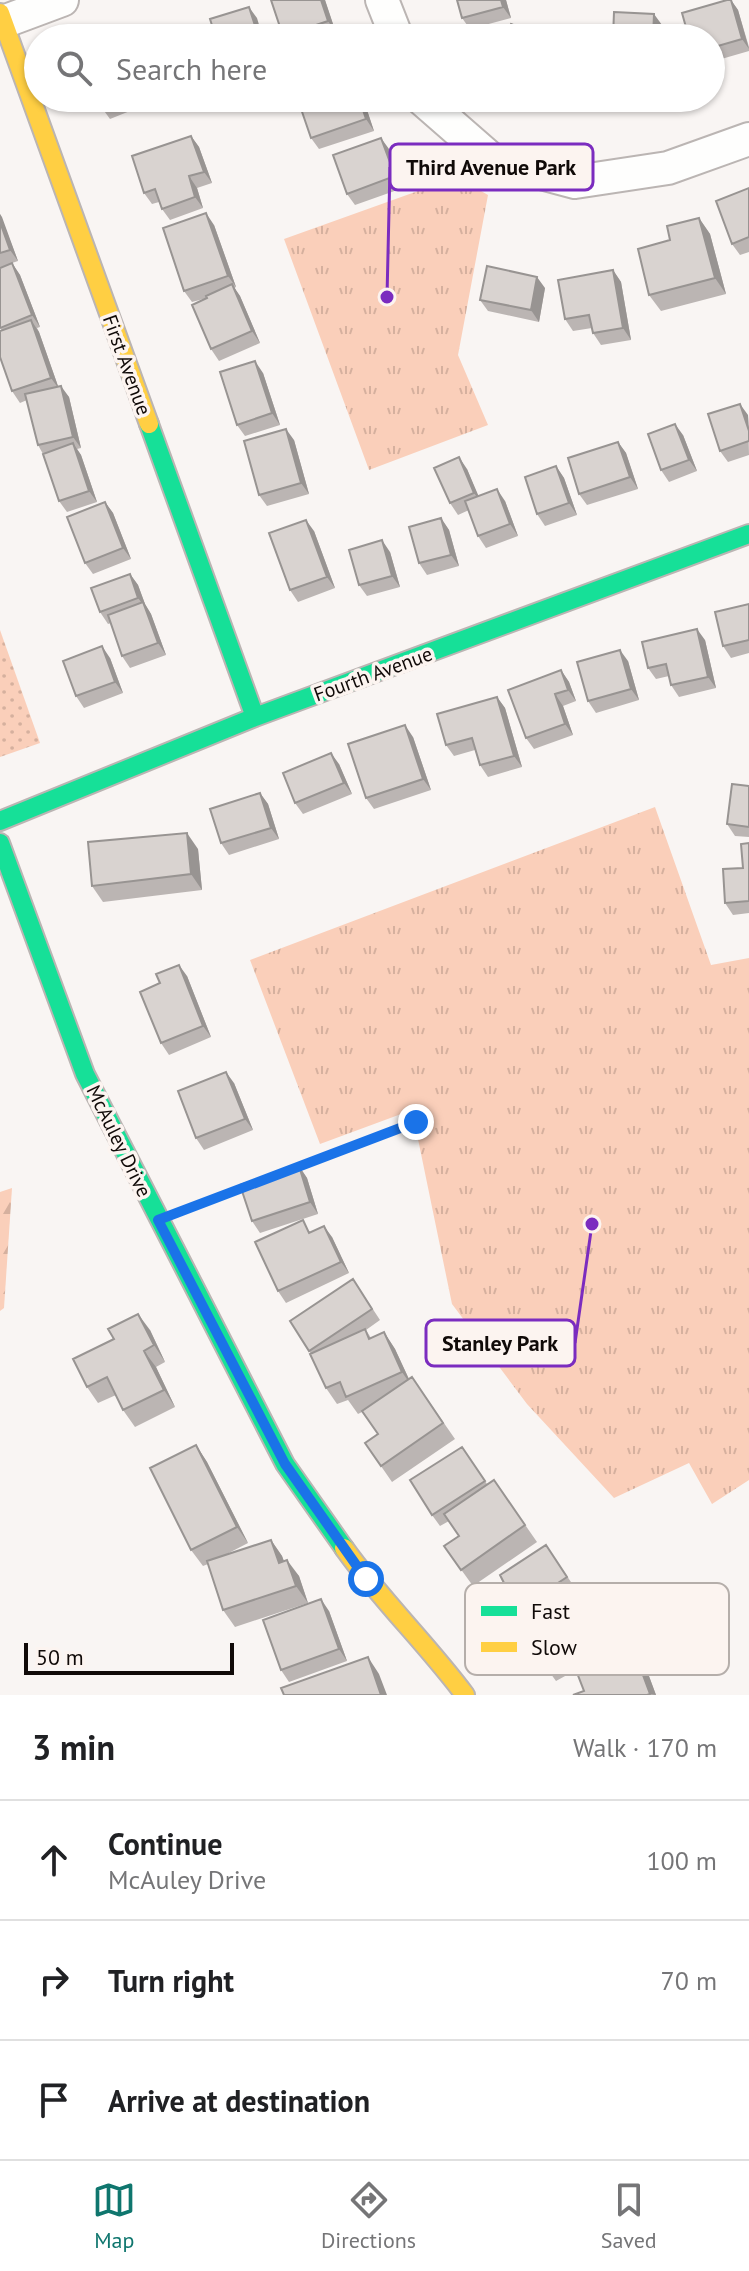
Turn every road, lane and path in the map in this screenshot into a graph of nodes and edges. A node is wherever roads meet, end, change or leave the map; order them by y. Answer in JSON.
{"nodes":[{"id":1,"x":62,"y":0,"type":"edge"},
{"id":2,"x":382,"y":0,"type":"edge"},
{"id":3,"x":1,"y":17,"type":"edge"},
{"id":4,"x":391,"y":24,"type":"edge"},
{"id":5,"x":24,"y":80,"type":"edge"},
{"id":6,"x":35,"y":112,"type":"edge"},
{"id":7,"x":437,"y":112,"type":"edge"},
{"id":8,"x":749,"y":139,"type":"edge"},
{"id":9,"x":749,"y":534,"type":"edge"},
{"id":10,"x":255,"y":717,"type":"junction"},
{"id":11,"x":0,"y":821,"type":"edge"},
{"id":12,"x":0,"y":843,"type":"edge"},
{"id":13,"x":416,"y":1122,"type":"dead end"},
{"id":14,"x":287,"y":1171,"type":"edge"},
{"id":15,"x":258,"y":1182,"type":"edge"},
{"id":16,"x":158,"y":1220,"type":"junction"},
{"id":17,"x":465,"y":1695,"type":"edge"}],
"edges":[{"from":1,"to":3,"type":"street"},
{"from":2,"to":4,"type":"street"},
{"from":3,"to":5,"type":"street","name":"First Avenue"},
{"from":6,"to":10,"type":"street","name":"First Avenue"},
{"from":7,"to":8,"type":"street"},
{"from":9,"to":10,"type":"street","name":"Fourth Avenue"},
{"from":10,"to":11,"type":"street","name":"Fourth Avenue"},
{"from":12,"to":16,"type":"street","name":"McAuley Drive"},
{"from":13,"to":14,"type":"path"},
{"from":15,"to":16,"type":"path"},
{"from":16,"to":17,"type":"street","name":"McAuley Drive"}]}
